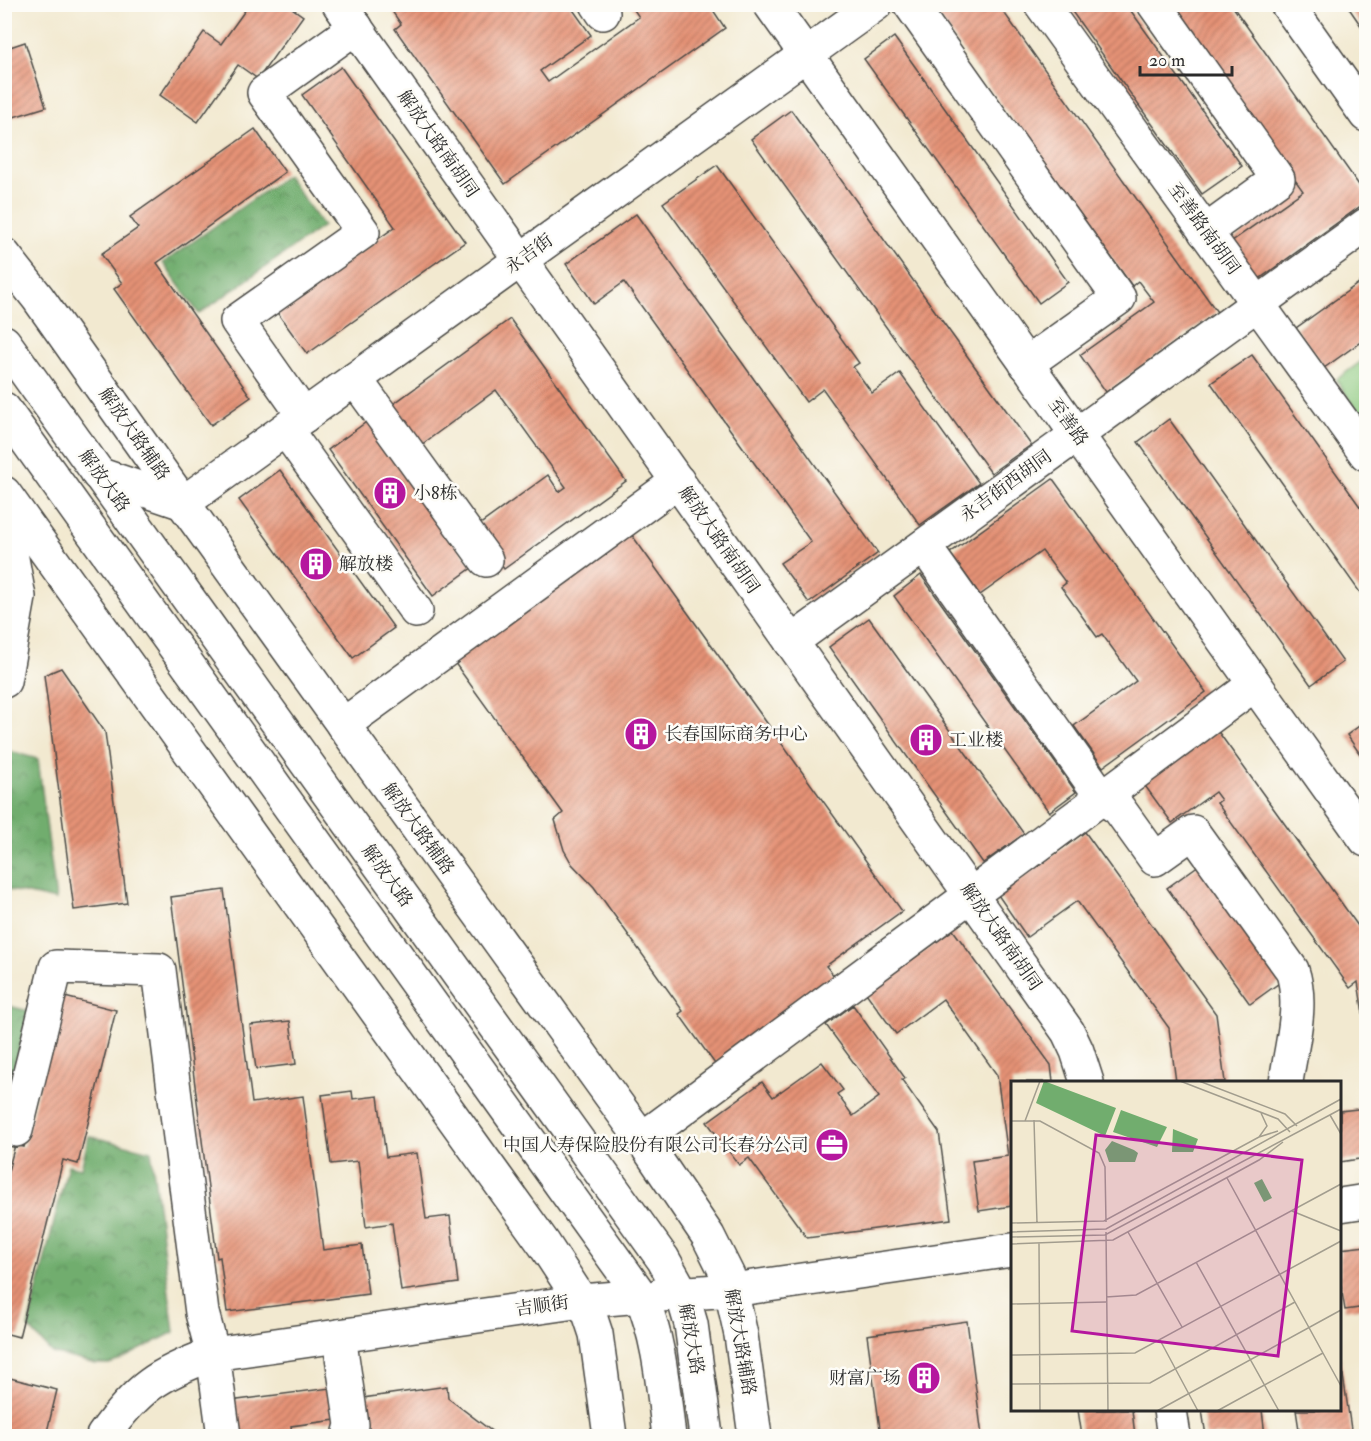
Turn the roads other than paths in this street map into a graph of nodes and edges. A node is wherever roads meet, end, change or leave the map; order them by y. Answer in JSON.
{"nodes":[{"id":1,"x":770,"y":4,"type":"edge"},
{"id":2,"x":876,"y":4,"type":"edge"},
{"id":3,"x":910,"y":4,"type":"edge"},
{"id":4,"x":1041,"y":4,"type":"edge"},
{"id":5,"x":1154,"y":4,"type":"edge"},
{"id":6,"x":1287,"y":4,"type":"edge"},
{"id":7,"x":352,"y":12,"type":"edge"},
{"id":8,"x":806,"y":55,"type":"junction"},
{"id":9,"x":1366,"y":115,"type":"edge"},
{"id":10,"x":1366,"y":225,"type":"edge"},
{"id":11,"x":1205,"y":231,"type":"junction"},
{"id":12,"x":4,"y":255,"type":"edge"},
{"id":13,"x":521,"y":260,"type":"junction"},
{"id":14,"x":1258,"y":304,"type":"junction"},
{"id":15,"x":4,"y":342,"type":"edge"},
{"id":16,"x":1026,"y":364,"type":"junction"},
{"id":17,"x":356,"y":379,"type":"junction"},
{"id":18,"x":4,"y":409,"type":"edge"},
{"id":19,"x":295,"y":423,"type":"junction"},
{"id":20,"x":1077,"y":435,"type":"junction"},
{"id":21,"x":1366,"y":454,"type":"edge"},
{"id":22,"x":98,"y":474,"type":"junction"},
{"id":23,"x":678,"y":481,"type":"junction"},
{"id":24,"x":4,"y":493,"type":"edge"},
{"id":25,"x":183,"y":503,"type":"junction"},
{"id":26,"x":14,"y":538,"type":"edge"},
{"id":27,"x":924,"y":546,"type":"junction"},
{"id":28,"x":486,"y":560,"type":"dead end"},
{"id":29,"x":416,"y":611,"type":"dead end"},
{"id":30,"x":791,"y":642,"type":"junction"},
{"id":31,"x":4,"y":681,"type":"edge"},
{"id":32,"x":1255,"y":684,"type":"junction"},
{"id":33,"x":343,"y":725,"type":"junction"},
{"id":34,"x":1102,"y":798,"type":"junction"},
{"id":35,"x":1364,"y":830,"type":"edge"},
{"id":36,"x":971,"y":895,"type":"junction"},
{"id":37,"x":1086,"y":1081,"type":"edge"},
{"id":38,"x":1286,"y":1081,"type":"edge"},
{"id":39,"x":16,"y":1130,"type":"dead end"},
{"id":40,"x":642,"y":1139,"type":"junction"},
{"id":41,"x":1366,"y":1201,"type":"edge"},
{"id":42,"x":1341,"y":1205,"type":"edge"},
{"id":43,"x":1011,"y":1250,"type":"edge"},
{"id":44,"x":732,"y":1290,"type":"junction"},
{"id":45,"x":682,"y":1293,"type":"junction"},
{"id":46,"x":641,"y":1296,"type":"junction"},
{"id":47,"x":582,"y":1301,"type":"junction"},
{"id":48,"x":339,"y":1336,"type":"junction"},
{"id":49,"x":213,"y":1354,"type":"junction"},
{"id":50,"x":1170,"y":1411,"type":"edge"},
{"id":51,"x":103,"y":1437,"type":"edge"},
{"id":52,"x":224,"y":1437,"type":"edge"},
{"id":53,"x":349,"y":1437,"type":"edge"},
{"id":54,"x":610,"y":1437,"type":"edge"},
{"id":55,"x":669,"y":1437,"type":"edge"},
{"id":56,"x":706,"y":1437,"type":"edge"},
{"id":57,"x":755,"y":1437,"type":"edge"},
{"id":58,"x":1174,"y":1437,"type":"edge"}],
"edges":[{"from":1,"to":8,"type":"street","name":"至善路"},
{"from":2,"to":8,"type":"street","name":"永吉街"},
{"from":3,"to":16,"type":"street"},
{"from":4,"to":11,"type":"street","name":"至善路南胡同"},
{"from":5,"to":11,"type":"street"},
{"from":6,"to":9,"type":"street"},
{"from":7,"to":13,"type":"street","name":"解放大路南胡同"},
{"from":7,"to":19,"type":"street"},
{"from":8,"to":13,"type":"street","name":"永吉街"},
{"from":8,"to":16,"type":"street","name":"至善路"},
{"from":10,"to":14,"type":"street","name":"永吉街西胡同"},
{"from":11,"to":14,"type":"street","name":"至善路南胡同"},
{"from":12,"to":25,"type":"street","name":"解放大路辅路"},
{"from":13,"to":17,"type":"street","name":"永吉街"},
{"from":13,"to":23,"type":"street","name":"解放大路南胡同"},
{"from":14,"to":20,"type":"street","name":"永吉街西胡同"},
{"from":14,"to":21,"type":"street","name":"至善路南胡同"},
{"from":15,"to":22,"type":"street","name":"解放大路"},
{"from":16,"to":20,"type":"street","name":"至善路"},
{"from":17,"to":19,"type":"street","name":"永吉街"},
{"from":17,"to":28,"type":"street"},
{"from":18,"to":46,"type":"street","name":"解放大路"},
{"from":19,"to":25,"type":"street","name":"永吉街"},
{"from":19,"to":29,"type":"street"},
{"from":20,"to":27,"type":"street","name":"永吉街西胡同"},
{"from":20,"to":32,"type":"street","name":"至善路"},
{"from":22,"to":25,"type":"street"},
{"from":22,"to":45,"type":"street","name":"解放大路"},
{"from":23,"to":30,"type":"street","name":"解放大路南胡同"},
{"from":23,"to":33,"type":"street"},
{"from":24,"to":26,"type":"street"},
{"from":25,"to":33,"type":"street","name":"解放大路辅路"},
{"from":26,"to":31,"type":"street"},
{"from":26,"to":47,"type":"street"},
{"from":27,"to":30,"type":"street","name":"永吉街西胡同"},
{"from":27,"to":34,"type":"street"},
{"from":30,"to":36,"type":"street","name":"解放大路南胡同"},
{"from":32,"to":34,"type":"street"},
{"from":32,"to":35,"type":"street","name":"至善路"},
{"from":33,"to":40,"type":"street","name":"解放大路辅路"},
{"from":34,"to":36,"type":"street"},
{"from":34,"to":38,"type":"street"},
{"from":36,"to":37,"type":"street","name":"解放大路南胡同"},
{"from":36,"to":40,"type":"street"},
{"from":39,"to":49,"type":"street"},
{"from":40,"to":44,"type":"street","name":"解放大路辅路"},
{"from":41,"to":42,"type":"street"},
{"from":43,"to":44,"type":"street","name":"吉顺街"},
{"from":44,"to":45,"type":"street","name":"吉顺街"},
{"from":44,"to":57,"type":"street","name":"解放大路辅路"},
{"from":45,"to":46,"type":"street","name":"吉顺街"},
{"from":45,"to":56,"type":"street","name":"解放大路"},
{"from":46,"to":47,"type":"street","name":"吉顺街"},
{"from":46,"to":55,"type":"street","name":"解放大路"},
{"from":47,"to":48,"type":"street","name":"吉顺街"},
{"from":47,"to":54,"type":"street"},
{"from":48,"to":49,"type":"street","name":"吉顺街"},
{"from":48,"to":53,"type":"street"},
{"from":49,"to":51,"type":"street","name":"吉顺街"},
{"from":49,"to":52,"type":"street"},
{"from":50,"to":58,"type":"street"}]}
